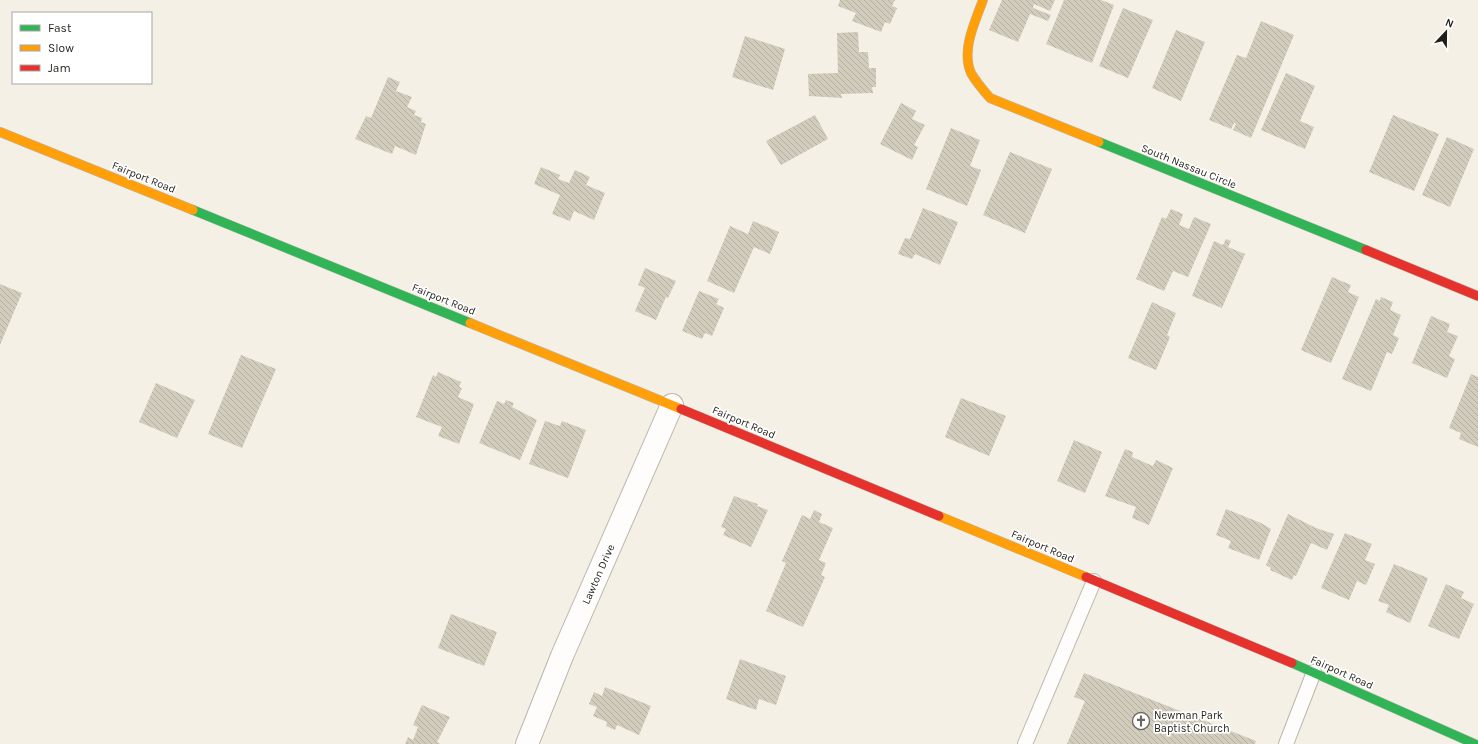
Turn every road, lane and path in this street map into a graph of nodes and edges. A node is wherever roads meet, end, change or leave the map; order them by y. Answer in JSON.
{"nodes":[{"id":1,"x":983,"y":0,"type":"edge"},
{"id":2,"x":0,"y":132,"type":"edge"},
{"id":3,"x":1478,"y":296,"type":"edge"},
{"id":4,"x":672,"y":405,"type":"junction"},
{"id":5,"x":1094,"y":580,"type":"junction"},
{"id":6,"x":1314,"y":672,"type":"junction"},
{"id":7,"x":527,"y":744,"type":"edge"},
{"id":8,"x":1025,"y":744,"type":"edge"},
{"id":9,"x":1286,"y":744,"type":"edge"},
{"id":10,"x":1475,"y":744,"type":"edge"}],
"edges":[{"from":1,"to":3,"type":"street","name":"South Nassau Circle"},
{"from":2,"to":4,"type":"street","name":"Fairport Road"},
{"from":4,"to":5,"type":"street","name":"Fairport Road"},
{"from":4,"to":7,"type":"street","name":"Lawton Drive"},
{"from":5,"to":6,"type":"street","name":"Fairport Road"},
{"from":5,"to":8,"type":"lane"},
{"from":6,"to":9,"type":"lane"},
{"from":6,"to":10,"type":"street","name":"Fairport Road"}]}
